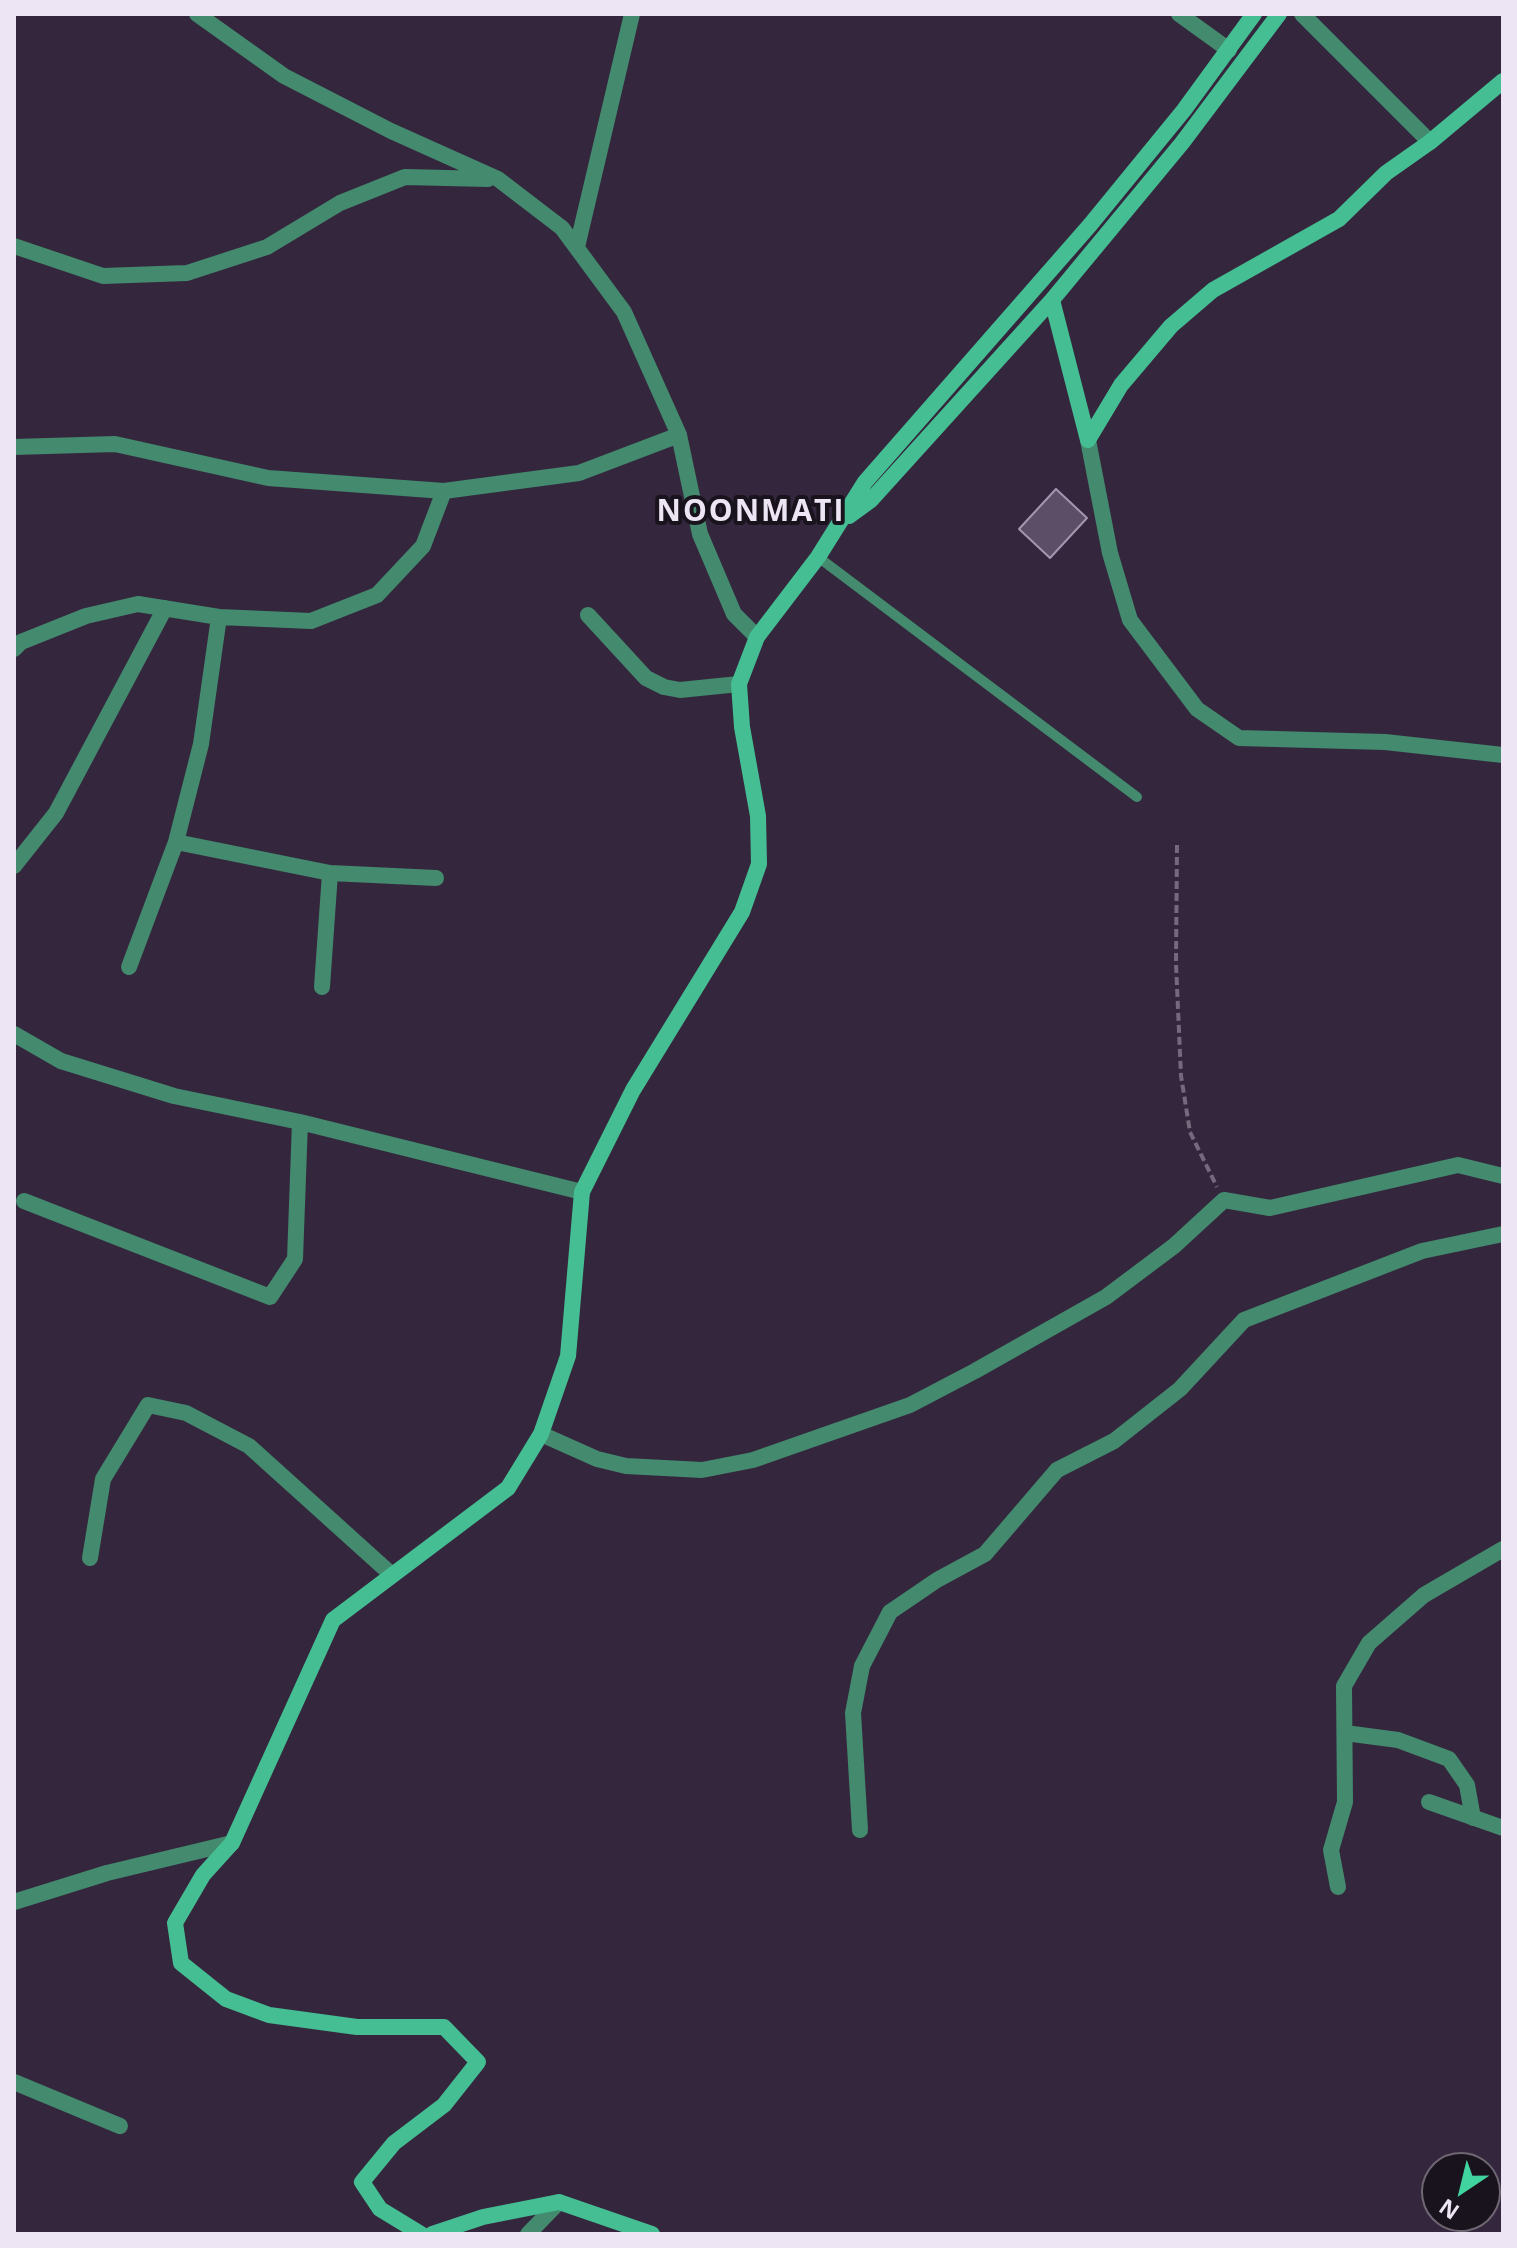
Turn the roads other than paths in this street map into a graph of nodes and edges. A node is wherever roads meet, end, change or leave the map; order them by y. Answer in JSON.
{"nodes":[{"id":1,"x":197,"y":14,"type":"edge"},
{"id":2,"x":632,"y":14,"type":"edge"},
{"id":3,"x":1179,"y":14,"type":"edge"},
{"id":4,"x":1254,"y":14,"type":"edge"},
{"id":5,"x":1279,"y":14,"type":"edge"},
{"id":6,"x":1302,"y":14,"type":"edge"},
{"id":7,"x":1229,"y":50,"type":"junction"},
{"id":8,"x":1503,"y":81,"type":"edge"},
{"id":9,"x":1167,"y":131,"type":"junction"},
{"id":10,"x":1430,"y":142,"type":"junction"},
{"id":11,"x":1182,"y":143,"type":"junction"},
{"id":12,"x":498,"y":179,"type":"junction"},
{"id":13,"x":14,"y":246,"type":"edge"},
{"id":14,"x":577,"y":247,"type":"junction"},
{"id":15,"x":1052,"y":300,"type":"junction"},
{"id":16,"x":679,"y":435,"type":"junction"},
{"id":17,"x":1088,"y":440,"type":"junction"},
{"id":18,"x":14,"y":447,"type":"edge"},
{"id":19,"x":444,"y":491,"type":"junction"},
{"id":20,"x":840,"y":523,"type":"junction"},
{"id":21,"x":818,"y":557,"type":"junction"},
{"id":22,"x":165,"y":608,"type":"junction"},
{"id":23,"x":588,"y":615,"type":"dead end"},
{"id":24,"x":219,"y":617,"type":"junction"},
{"id":25,"x":757,"y":637,"type":"junction"},
{"id":26,"x":14,"y":649,"type":"edge"},
{"id":27,"x":739,"y":684,"type":"junction"},
{"id":28,"x":1503,"y":755,"type":"edge"},
{"id":29,"x":1137,"y":797,"type":"dead end"},
{"id":30,"x":176,"y":842,"type":"junction"},
{"id":31,"x":14,"y":866,"type":"edge"},
{"id":32,"x":330,"y":873,"type":"junction"},
{"id":33,"x":436,"y":878,"type":"dead end"},
{"id":34,"x":129,"y":967,"type":"dead end"},
{"id":35,"x":322,"y":987,"type":"dead end"},
{"id":36,"x":14,"y":1034,"type":"edge"},
{"id":37,"x":300,"y":1122,"type":"junction"},
{"id":38,"x":1503,"y":1176,"type":"edge"},
{"id":39,"x":582,"y":1192,"type":"junction"},
{"id":40,"x":24,"y":1201,"type":"dead end"},
{"id":41,"x":1503,"y":1234,"type":"edge"},
{"id":42,"x":541,"y":1434,"type":"junction"},
{"id":43,"x":1503,"y":1549,"type":"edge"},
{"id":44,"x":90,"y":1558,"type":"dead end"},
{"id":45,"x":392,"y":1575,"type":"junction"},
{"id":46,"x":1345,"y":1733,"type":"junction"},
{"id":47,"x":1429,"y":1802,"type":"dead end"},
{"id":48,"x":1473,"y":1818,"type":"junction"},
{"id":49,"x":1503,"y":1828,"type":"edge"},
{"id":50,"x":860,"y":1830,"type":"dead end"},
{"id":51,"x":232,"y":1843,"type":"junction"},
{"id":52,"x":1338,"y":1887,"type":"dead end"},
{"id":53,"x":14,"y":1902,"type":"edge"},
{"id":54,"x":14,"y":2082,"type":"edge"},
{"id":55,"x":120,"y":2126,"type":"dead end"},
{"id":56,"x":559,"y":2202,"type":"junction"},
{"id":57,"x":421,"y":2234,"type":"edge"},
{"id":58,"x":432,"y":2234,"type":"edge"},
{"id":59,"x":528,"y":2234,"type":"edge"},
{"id":60,"x":652,"y":2234,"type":"edge"}],
"edges":[{"from":1,"to":12,"type":"street"},
{"from":2,"to":14,"type":"street"},
{"from":3,"to":7,"type":"street"},
{"from":4,"to":7,"type":"street"},
{"from":5,"to":11,"type":"street"},
{"from":6,"to":10,"type":"street"},
{"from":7,"to":9,"type":"street"},
{"from":8,"to":10,"type":"street"},
{"from":9,"to":11,"type":"street"},
{"from":9,"to":20,"type":"street"},
{"from":10,"to":17,"type":"street"},
{"from":11,"to":15,"type":"street"},
{"from":12,"to":13,"type":"street"},
{"from":12,"to":14,"type":"street"},
{"from":14,"to":16,"type":"street"},
{"from":15,"to":17,"type":"street"},
{"from":15,"to":20,"type":"street"},
{"from":16,"to":19,"type":"street"},
{"from":16,"to":25,"type":"street"},
{"from":17,"to":28,"type":"street"},
{"from":18,"to":19,"type":"street"},
{"from":19,"to":24,"type":"street"},
{"from":20,"to":21,"type":"street"},
{"from":21,"to":25,"type":"street"},
{"from":21,"to":29,"type":"lane"},
{"from":22,"to":24,"type":"street"},
{"from":22,"to":26,"type":"street"},
{"from":22,"to":31,"type":"street"},
{"from":23,"to":27,"type":"street"},
{"from":24,"to":30,"type":"street"},
{"from":25,"to":27,"type":"street"},
{"from":27,"to":39,"type":"street"},
{"from":30,"to":32,"type":"street"},
{"from":30,"to":34,"type":"street"},
{"from":32,"to":33,"type":"street"},
{"from":32,"to":35,"type":"street"},
{"from":36,"to":37,"type":"street"},
{"from":37,"to":39,"type":"street"},
{"from":37,"to":40,"type":"street"},
{"from":38,"to":42,"type":"street"},
{"from":39,"to":42,"type":"street"},
{"from":41,"to":50,"type":"street"},
{"from":42,"to":45,"type":"street"},
{"from":43,"to":46,"type":"street"},
{"from":44,"to":45,"type":"street"},
{"from":45,"to":51,"type":"street"},
{"from":46,"to":48,"type":"street"},
{"from":46,"to":52,"type":"street"},
{"from":47,"to":48,"type":"street"},
{"from":48,"to":49,"type":"street"},
{"from":51,"to":53,"type":"street"},
{"from":51,"to":57,"type":"street"},
{"from":54,"to":55,"type":"street"},
{"from":56,"to":58,"type":"street"},
{"from":56,"to":59,"type":"street"},
{"from":56,"to":60,"type":"street"}]}
